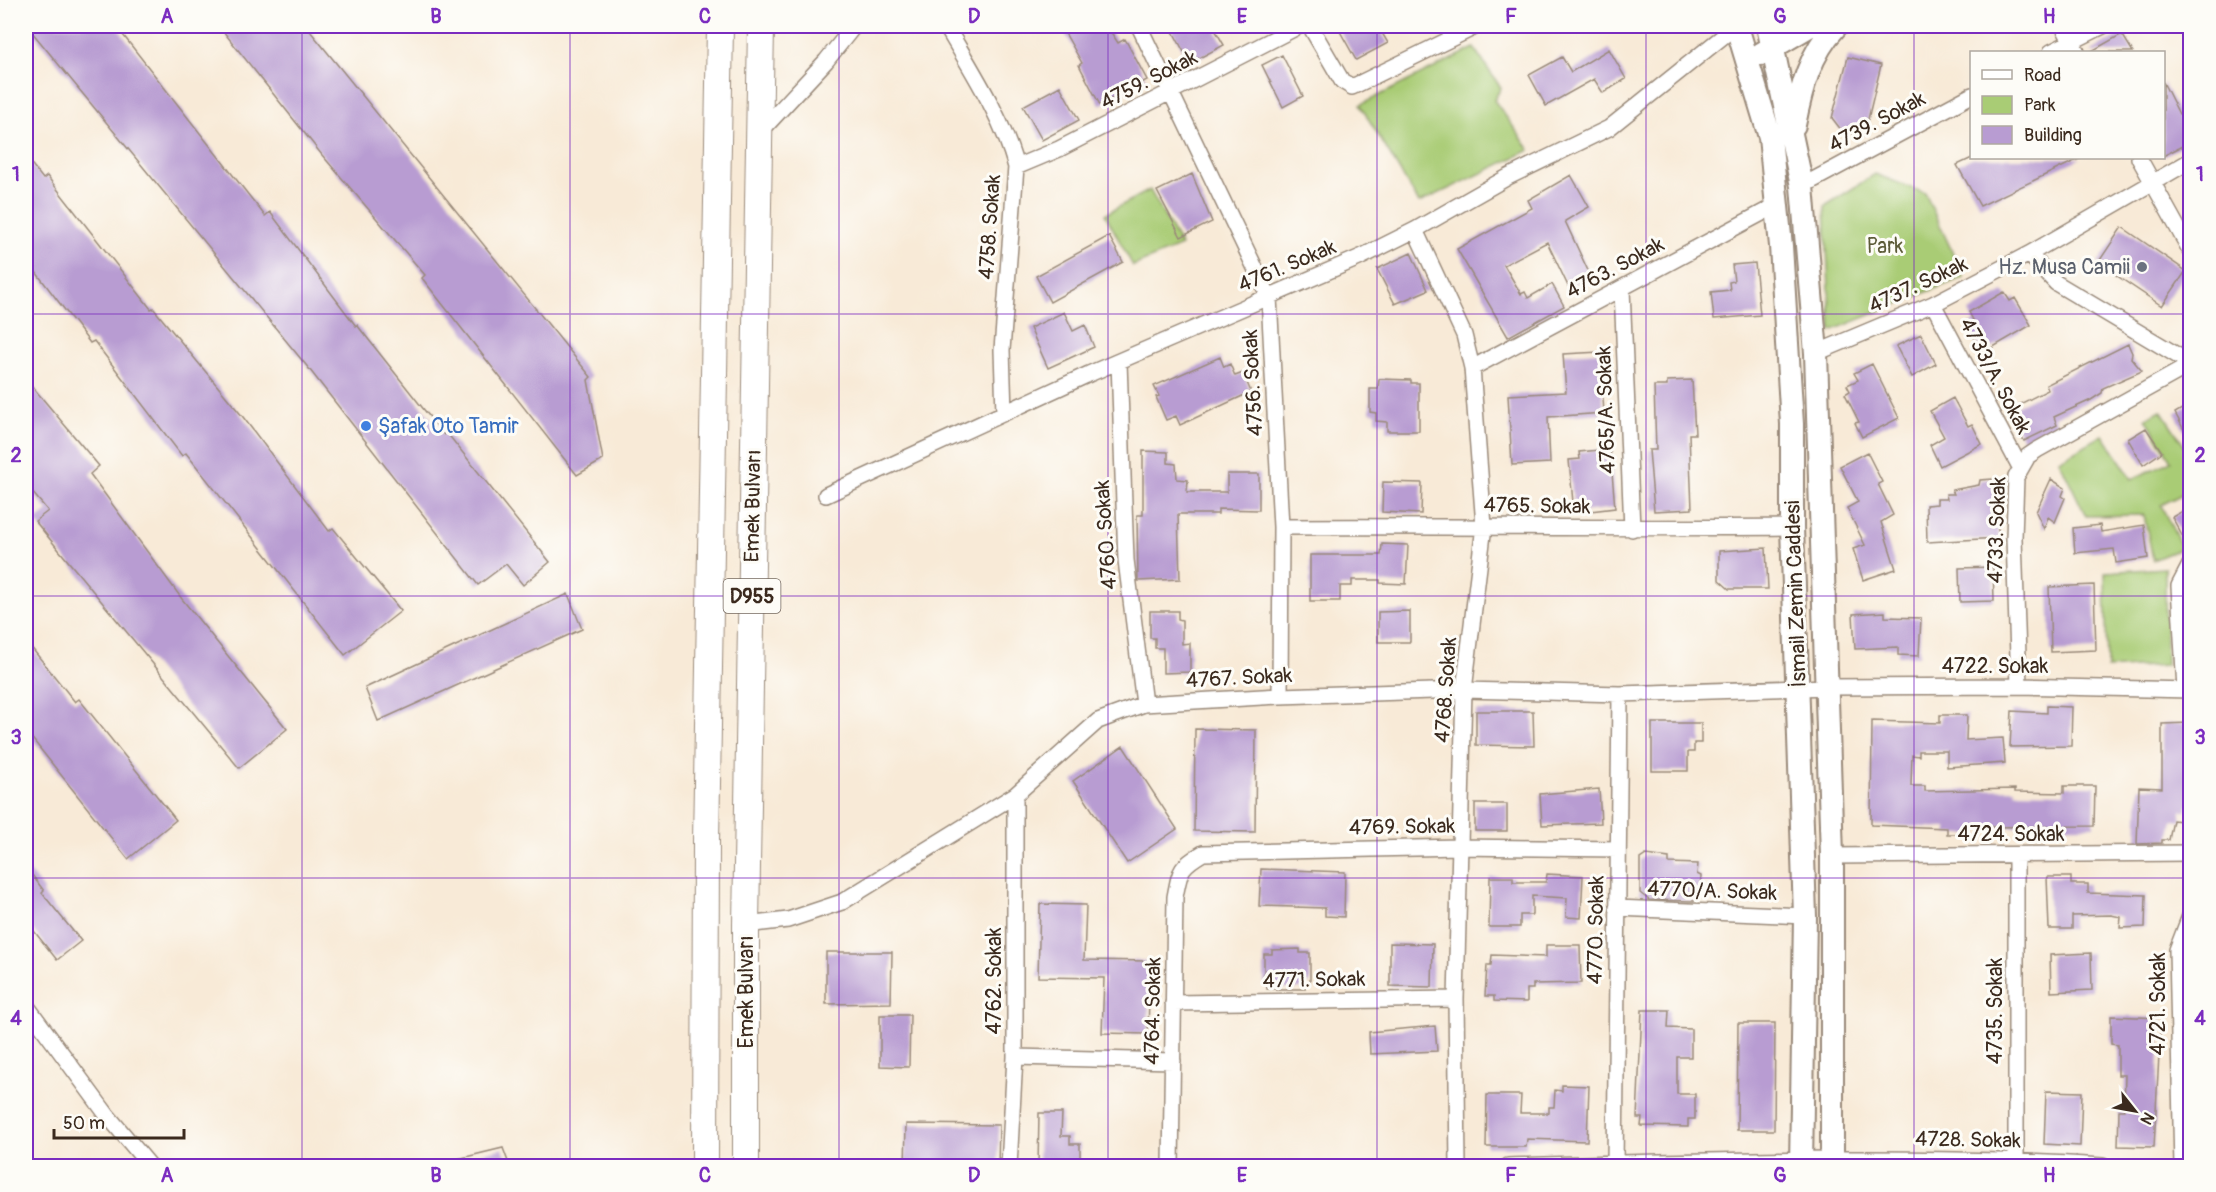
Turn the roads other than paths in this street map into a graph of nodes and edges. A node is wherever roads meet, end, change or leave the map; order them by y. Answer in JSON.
{"nodes":[{"id":1,"x":720,"y":26,"type":"edge"},
{"id":2,"x":761,"y":26,"type":"edge"},
{"id":3,"x":854,"y":26,"type":"edge"},
{"id":4,"x":946,"y":26,"type":"edge"},
{"id":5,"x":1139,"y":26,"type":"edge"},
{"id":6,"x":1299,"y":26,"type":"edge"},
{"id":7,"x":1310,"y":26,"type":"edge"},
{"id":8,"x":1477,"y":26,"type":"edge"},
{"id":9,"x":1738,"y":26,"type":"edge"},
{"id":10,"x":1768,"y":26,"type":"edge"},
{"id":11,"x":1809,"y":26,"type":"edge"},
{"id":12,"x":1836,"y":26,"type":"edge"},
{"id":13,"x":2063,"y":26,"type":"edge"},
{"id":14,"x":2103,"y":26,"type":"edge"},
{"id":15,"x":2074,"y":47,"type":"edge"},
{"id":16,"x":1774,"y":49,"type":"junction"},
{"id":17,"x":2056,"y":51,"type":"edge"},
{"id":18,"x":1748,"y":60,"type":"junction"},
{"id":19,"x":1173,"y":91,"type":"junction"},
{"id":20,"x":1970,"y":96,"type":"edge"},
{"id":21,"x":760,"y":132,"type":"junction"},
{"id":22,"x":1792,"y":136,"type":"junction"},
{"id":23,"x":2140,"y":159,"type":"edge"},
{"id":24,"x":2190,"y":161,"type":"edge"},
{"id":25,"x":1016,"y":167,"type":"junction"},
{"id":26,"x":2153,"y":180,"type":"junction"},
{"id":27,"x":1802,"y":186,"type":"junction"},
{"id":28,"x":1777,"y":205,"type":"junction"},
{"id":29,"x":1415,"y":230,"type":"junction"},
{"id":30,"x":2190,"y":250,"type":"edge"},
{"id":31,"x":2029,"y":254,"type":"junction"},
{"id":32,"x":1622,"y":289,"type":"junction"},
{"id":33,"x":1269,"y":297,"type":"junction"},
{"id":34,"x":1933,"y":304,"type":"junction"},
{"id":35,"x":1816,"y":353,"type":"junction"},
{"id":36,"x":1119,"y":362,"type":"junction"},
{"id":37,"x":2190,"y":364,"type":"edge"},
{"id":38,"x":1472,"y":368,"type":"junction"},
{"id":39,"x":1004,"y":413,"type":"junction"},
{"id":40,"x":2020,"y":467,"type":"junction"},
{"id":41,"x":825,"y":495,"type":"dead end"},
{"id":42,"x":1484,"y":526,"type":"junction"},
{"id":43,"x":1281,"y":527,"type":"junction"},
{"id":44,"x":1792,"y":527,"type":"junction"},
{"id":45,"x":1632,"y":529,"type":"junction"},
{"id":46,"x":2190,"y":565,"type":"edge"},
{"id":47,"x":2019,"y":686,"type":"junction"},
{"id":48,"x":1828,"y":687,"type":"junction"},
{"id":49,"x":1799,"y":688,"type":"junction"},
{"id":50,"x":2188,"y":689,"type":"edge"},
{"id":51,"x":1464,"y":690,"type":"junction"},
{"id":52,"x":1620,"y":694,"type":"junction"},
{"id":53,"x":1280,"y":696,"type":"junction"},
{"id":54,"x":1144,"y":704,"type":"junction"},
{"id":55,"x":1015,"y":795,"type":"junction"},
{"id":56,"x":1459,"y":847,"type":"junction"},
{"id":57,"x":1618,"y":849,"type":"junction"},
{"id":58,"x":2190,"y":853,"type":"edge"},
{"id":59,"x":1832,"y":856,"type":"junction"},
{"id":60,"x":2016,"y":856,"type":"junction"},
{"id":61,"x":1189,"y":861,"type":"joint"},
{"id":62,"x":1617,"y":908,"type":"junction"},
{"id":63,"x":1805,"y":916,"type":"junction"},
{"id":64,"x":2190,"y":916,"type":"edge"},
{"id":65,"x":746,"y":925,"type":"junction"},
{"id":66,"x":1456,"y":999,"type":"junction"},
{"id":67,"x":1173,"y":1003,"type":"junction"},
{"id":68,"x":27,"y":1011,"type":"edge"},
{"id":69,"x":1015,"y":1057,"type":"junction"},
{"id":70,"x":1173,"y":1061,"type":"junction"},
{"id":71,"x":1832,"y":1163,"type":"edge"},
{"id":72,"x":1802,"y":1164,"type":"edge"},
{"id":73,"x":2016,"y":1164,"type":"edge"},
{"id":74,"x":1615,"y":1165,"type":"edge"},
{"id":75,"x":150,"y":1167,"type":"edge"},
{"id":76,"x":705,"y":1167,"type":"edge"},
{"id":77,"x":746,"y":1167,"type":"edge"},
{"id":78,"x":1010,"y":1167,"type":"edge"},
{"id":79,"x":1171,"y":1167,"type":"edge"},
{"id":80,"x":1458,"y":1167,"type":"edge"},
{"id":81,"x":1508,"y":1167,"type":"edge"},
{"id":82,"x":2103,"y":1167,"type":"edge"},
{"id":83,"x":2182,"y":1167,"type":"edge"}],
"edges":[{"from":1,"to":76,"type":"highway","name":"Emek Bulvarı","number":"D955"},
{"from":2,"to":21,"type":"highway","name":"Emek Bulvarı","number":"D955"},
{"from":3,"to":21,"type":"street"},
{"from":4,"to":25,"type":"street","name":"4758. Sokak"},
{"from":5,"to":19,"type":"street","name":"4756. Sokak"},
{"from":6,"to":19,"type":"street","name":"4759. Sokak"},
{"from":7,"to":8,"type":"street"},
{"from":9,"to":18,"type":"main road","name":"İsmail Zemin Caddesi"},
{"from":9,"to":29,"type":"street","name":"4761. Sokak"},
{"from":10,"to":16,"type":"main road","name":"İsmail Zemin Caddesi"},
{"from":11,"to":16,"type":"main road"},
{"from":12,"to":22,"type":"main road"},
{"from":13,"to":15,"type":"street"},
{"from":14,"to":15,"type":"street"},
{"from":15,"to":17,"type":"street"},
{"from":16,"to":18,"type":"main road"},
{"from":16,"to":22,"type":"main road","name":"İsmail Zemin Caddesi"},
{"from":18,"to":28,"type":"main road","name":"İsmail Zemin Caddesi"},
{"from":19,"to":25,"type":"street","name":"4759. Sokak"},
{"from":19,"to":33,"type":"street","name":"4756. Sokak"},
{"from":20,"to":27,"type":"street","name":"4739. Sokak"},
{"from":21,"to":65,"type":"highway","name":"Emek Bulvarı","number":"D955"},
{"from":22,"to":27,"type":"main road","name":"İsmail Zemin Caddesi"},
{"from":23,"to":26,"type":"street"},
{"from":24,"to":26,"type":"street","name":"4737. Sokak"},
{"from":25,"to":39,"type":"street","name":"4758. Sokak"},
{"from":26,"to":30,"type":"street"},
{"from":26,"to":31,"type":"street","name":"4737. Sokak"},
{"from":27,"to":35,"type":"main road","name":"İsmail Zemin Caddesi"},
{"from":28,"to":32,"type":"street","name":"4763. Sokak"},
{"from":28,"to":44,"type":"main road","name":"İsmail Zemin Caddesi"},
{"from":29,"to":33,"type":"street","name":"4761. Sokak"},
{"from":29,"to":38,"type":"street","name":"4768. Sokak"},
{"from":31,"to":34,"type":"street","name":"4737. Sokak"},
{"from":31,"to":37,"type":"street"},
{"from":32,"to":38,"type":"street","name":"4763. Sokak"},
{"from":32,"to":45,"type":"street","name":"4765/A. Sokak"},
{"from":33,"to":36,"type":"street","name":"4761. Sokak"},
{"from":33,"to":43,"type":"street","name":"4756. Sokak"},
{"from":34,"to":35,"type":"street","name":"4737. Sokak"},
{"from":34,"to":40,"type":"street","name":"4733/A. Sokak"},
{"from":35,"to":48,"type":"main road","name":"İsmail Zemin Caddesi"},
{"from":36,"to":39,"type":"street","name":"4761. Sokak"},
{"from":36,"to":54,"type":"street","name":"4760. Sokak"},
{"from":37,"to":40,"type":"street","name":"4733. Sokak"},
{"from":38,"to":42,"type":"street","name":"4768. Sokak"},
{"from":39,"to":41,"type":"street","name":"4761. Sokak"},
{"from":40,"to":47,"type":"street","name":"4733. Sokak"},
{"from":42,"to":43,"type":"street","name":"4765. Sokak"},
{"from":42,"to":45,"type":"street","name":"4765. Sokak"},
{"from":42,"to":51,"type":"street","name":"4768. Sokak"},
{"from":43,"to":53,"type":"street","name":"4756. Sokak"},
{"from":44,"to":45,"type":"street","name":"4765. Sokak"},
{"from":44,"to":49,"type":"main road","name":"İsmail Zemin Caddesi"},
{"from":46,"to":50,"type":"street"},
{"from":47,"to":48,"type":"street","name":"4722. Sokak"},
{"from":47,"to":50,"type":"street","name":"4722. Sokak"},
{"from":48,"to":49,"type":"street","name":"4722. Sokak"},
{"from":48,"to":59,"type":"main road","name":"İsmail Zemin Caddesi"},
{"from":49,"to":52,"type":"street","name":"4767. Sokak"},
{"from":49,"to":63,"type":"main road","name":"İsmail Zemin Caddesi"},
{"from":51,"to":52,"type":"street","name":"4767. Sokak"},
{"from":51,"to":53,"type":"street","name":"4767. Sokak"},
{"from":51,"to":56,"type":"street","name":"4768. Sokak"},
{"from":52,"to":57,"type":"street","name":"4770. Sokak"},
{"from":53,"to":54,"type":"street","name":"4767. Sokak"},
{"from":54,"to":55,"type":"street","name":"4767. Sokak"},
{"from":55,"to":65,"type":"street","name":"4767. Sokak"},
{"from":55,"to":69,"type":"street","name":"4762. Sokak"},
{"from":56,"to":57,"type":"street","name":"4769. Sokak"},
{"from":56,"to":61,"type":"street","name":"4769. Sokak"},
{"from":56,"to":66,"type":"street","name":"4768. Sokak"},
{"from":57,"to":62,"type":"street","name":"4770. Sokak"},
{"from":58,"to":60,"type":"street","name":"4724. Sokak"},
{"from":59,"to":60,"type":"street","name":"4724. Sokak"},
{"from":59,"to":71,"type":"main road","name":"İsmail Zemin Caddesi"},
{"from":60,"to":73,"type":"street","name":"4735. Sokak"},
{"from":61,"to":67,"type":"street","name":"4764. Sokak"},
{"from":62,"to":63,"type":"street","name":"4770/A. Sokak"},
{"from":62,"to":74,"type":"street","name":"4770. Sokak"},
{"from":63,"to":72,"type":"main road","name":"İsmail Zemin Caddesi"},
{"from":64,"to":83,"type":"street","name":"4721. Sokak"},
{"from":65,"to":77,"type":"highway","name":"Emek Bulvarı","number":"D955"},
{"from":66,"to":67,"type":"street","name":"4771. Sokak"},
{"from":66,"to":80,"type":"street","name":"4768. Sokak"},
{"from":67,"to":70,"type":"street","name":"4764. Sokak"},
{"from":68,"to":75,"type":"street"},
{"from":69,"to":70,"type":"street"},
{"from":69,"to":78,"type":"street","name":"4762. Sokak"},
{"from":70,"to":79,"type":"street","name":"4764. Sokak"},
{"from":71,"to":72,"type":"street","name":"4728. Sokak"},
{"from":71,"to":73,"type":"street","name":"4728. Sokak"},
{"from":72,"to":74,"type":"street","name":"4728. Sokak"},
{"from":73,"to":82,"type":"street","name":"4728. Sokak"},
{"from":74,"to":81,"type":"street","name":"4728. Sokak"}]}
